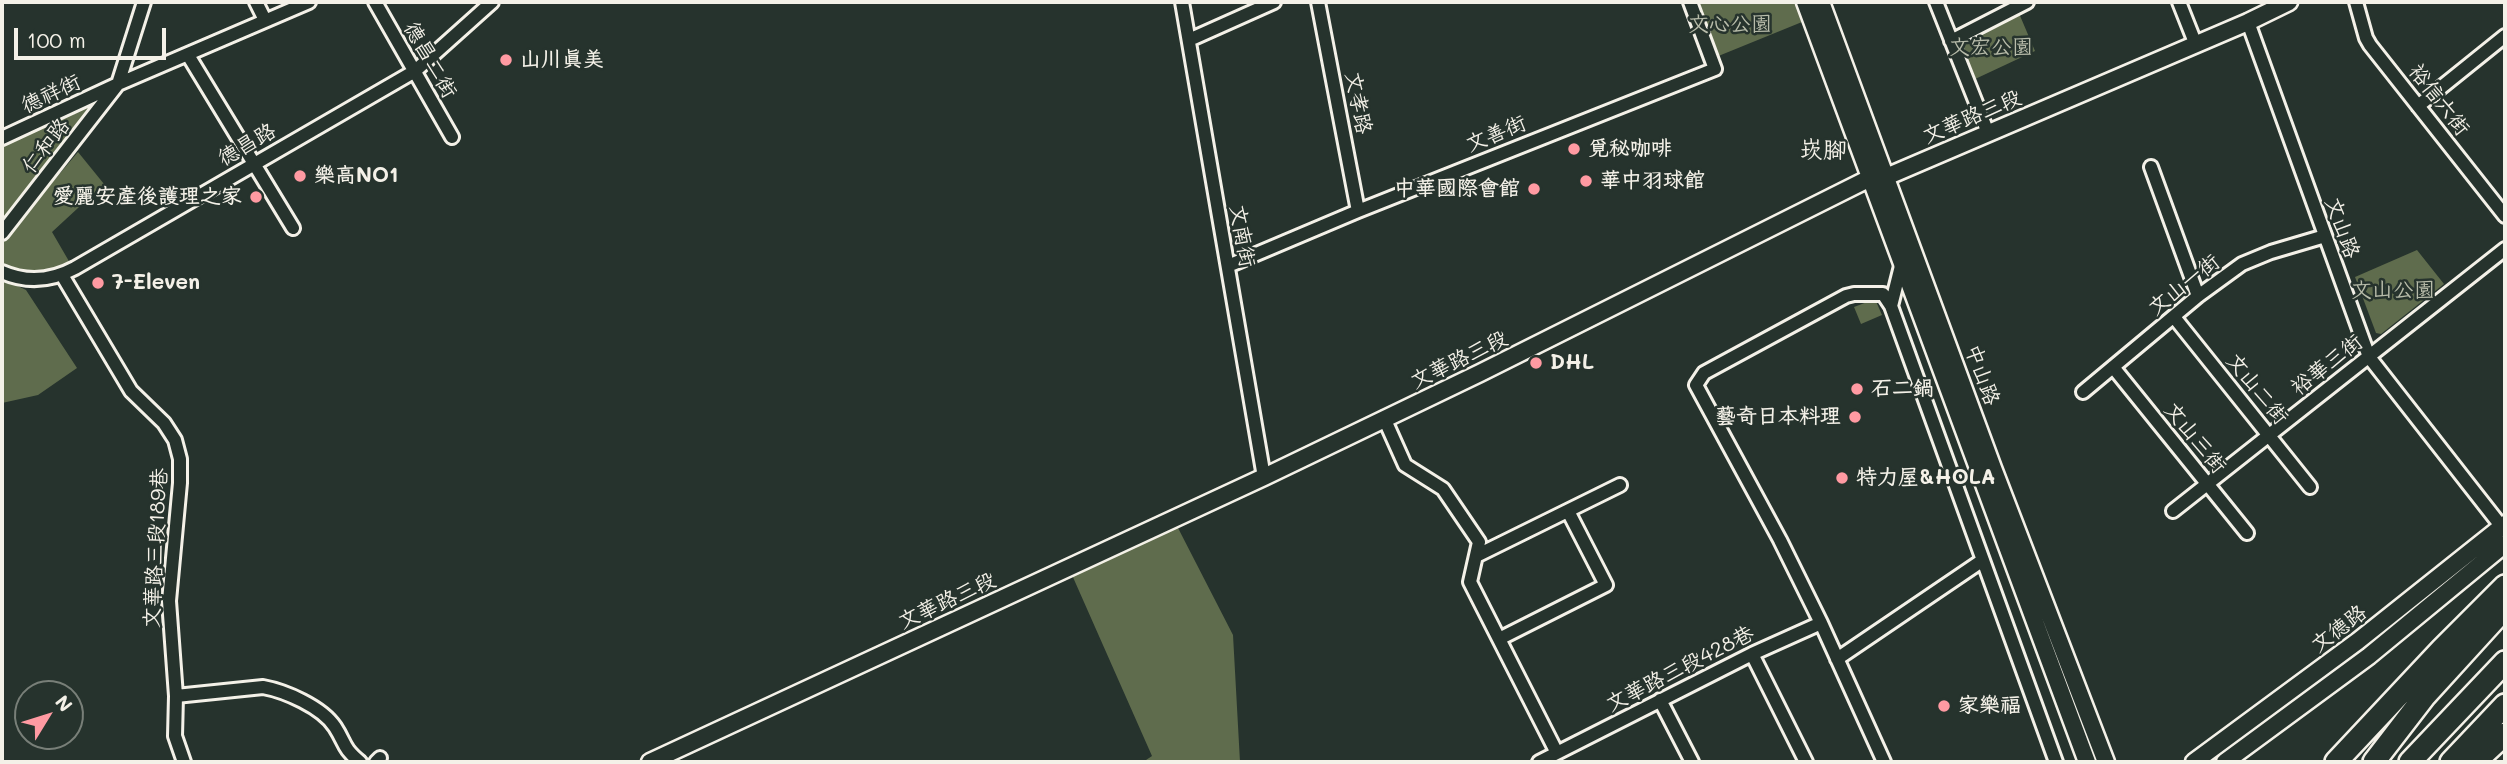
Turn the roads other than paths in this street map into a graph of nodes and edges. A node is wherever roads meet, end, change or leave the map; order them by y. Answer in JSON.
{"nodes":[{"id":1,"x":144,"y":2,"type":"edge"},
{"id":2,"x":256,"y":2,"type":"edge"},
{"id":3,"x":307,"y":2,"type":"edge"},
{"id":4,"x":375,"y":2,"type":"edge"},
{"id":5,"x":492,"y":2,"type":"edge"},
{"id":6,"x":1182,"y":2,"type":"edge"},
{"id":7,"x":1274,"y":2,"type":"edge"},
{"id":8,"x":1318,"y":2,"type":"edge"},
{"id":9,"x":1690,"y":2,"type":"edge"},
{"id":10,"x":1805,"y":2,"type":"edge"},
{"id":11,"x":1821,"y":2,"type":"edge"},
{"id":12,"x":1936,"y":2,"type":"edge"},
{"id":13,"x":2027,"y":2,"type":"edge"},
{"id":14,"x":2179,"y":2,"type":"edge"},
{"id":15,"x":2289,"y":2,"type":"edge"},
{"id":16,"x":2356,"y":2,"type":"edge"},
{"id":17,"x":265,"y":20,"type":"junction"},
{"id":18,"x":2248,"y":22,"type":"junction"},
{"id":19,"x":2505,"y":36,"type":"edge"},
{"id":20,"x":1189,"y":40,"type":"junction"},
{"id":21,"x":1951,"y":41,"type":"junction"},
{"id":22,"x":2196,"y":44,"type":"junction"},
{"id":23,"x":188,"y":55,"type":"junction"},
{"id":24,"x":415,"y":71,"type":"junction"},
{"id":25,"x":118,"y":84,"type":"junction"},
{"id":26,"x":2418,"y":106,"type":"junction"},
{"id":27,"x":1988,"y":133,"type":"junction"},
{"id":28,"x":452,"y":137,"type":"dead end"},
{"id":29,"x":2,"y":138,"type":"edge"},
{"id":30,"x":254,"y":163,"type":"junction"},
{"id":31,"x":2151,"y":167,"type":"dead end"},
{"id":32,"x":1878,"y":177,"type":"junction"},
{"id":33,"x":1358,"y":211,"type":"junction"},
{"id":34,"x":2505,"y":216,"type":"edge"},
{"id":35,"x":293,"y":228,"type":"dead end"},
{"id":36,"x":2,"y":233,"type":"edge"},
{"id":37,"x":2325,"y":236,"type":"junction"},
{"id":38,"x":2505,"y":249,"type":"edge"},
{"id":39,"x":1902,"y":262,"type":"junction"},
{"id":40,"x":1228,"y":266,"type":"junction"},
{"id":41,"x":2,"y":272,"type":"edge"},
{"id":42,"x":62,"y":275,"type":"junction"},
{"id":43,"x":2198,"y":296,"type":"junction"},
{"id":44,"x":1891,"y":306,"type":"junction"},
{"id":45,"x":2174,"y":317,"type":"junction"},
{"id":46,"x":2369,"y":357,"type":"junction"},
{"id":47,"x":2113,"y":367,"type":"junction"},
{"id":48,"x":2083,"y":392,"type":"dead end"},
{"id":49,"x":1384,"y":418,"type":"junction"},
{"id":50,"x":2270,"y":435,"type":"junction"},
{"id":51,"x":1264,"y":477,"type":"junction"},
{"id":52,"x":2207,"y":484,"type":"junction"},
{"id":53,"x":1620,"y":485,"type":"dead end"},
{"id":54,"x":2310,"y":487,"type":"dead end"},
{"id":55,"x":1568,"y":511,"type":"junction"},
{"id":56,"x":2173,"y":511,"type":"dead end"},
{"id":57,"x":2504,"y":527,"type":"edge"},
{"id":58,"x":2247,"y":533,"type":"dead end"},
{"id":59,"x":2505,"y":544,"type":"edge"},
{"id":60,"x":1476,"y":556,"type":"junction"},
{"id":61,"x":1983,"y":560,"type":"junction"},
{"id":62,"x":2505,"y":586,"type":"edge"},
{"id":63,"x":2505,"y":608,"type":"edge"},
{"id":64,"x":1821,"y":623,"type":"junction"},
{"id":65,"x":1499,"y":639,"type":"junction"},
{"id":66,"x":1752,"y":653,"type":"junction"},
{"id":67,"x":1837,"y":659,"type":"junction"},
{"id":68,"x":2505,"y":662,"type":"edge"},
{"id":69,"x":176,"y":696,"type":"junction"},
{"id":70,"x":1660,"y":700,"type":"junction"},
{"id":71,"x":2505,"y":705,"type":"edge"},
{"id":72,"x":2505,"y":733,"type":"edge"},
{"id":73,"x":1557,"y":753,"type":"junction"},
{"id":74,"x":184,"y":762,"type":"edge"},
{"id":75,"x":360,"y":762,"type":"edge"},
{"id":76,"x":650,"y":762,"type":"edge"},
{"id":77,"x":1539,"y":762,"type":"edge"},
{"id":78,"x":1692,"y":762,"type":"edge"},
{"id":79,"x":1806,"y":762,"type":"edge"},
{"id":80,"x":1884,"y":762,"type":"edge"},
{"id":81,"x":2056,"y":762,"type":"edge"},
{"id":82,"x":2087,"y":762,"type":"edge"},
{"id":83,"x":2106,"y":762,"type":"edge"},
{"id":84,"x":2194,"y":762,"type":"edge"},
{"id":85,"x":2225,"y":762,"type":"edge"},
{"id":86,"x":2336,"y":762,"type":"edge"},
{"id":87,"x":2374,"y":762,"type":"edge"},
{"id":88,"x":2410,"y":762,"type":"edge"},
{"id":89,"x":2451,"y":762,"type":"edge"},
{"id":90,"x":2475,"y":762,"type":"edge"}],
"edges":[{"from":1,"to":25,"type":"street","name":"仁和路"},
{"from":2,"to":17,"type":"street"},
{"from":3,"to":17,"type":"street","name":"德祥街"},
{"from":4,"to":24,"type":"street","name":"德昌二街"},
{"from":5,"to":24,"type":"street","name":"德昌路"},
{"from":6,"to":20,"type":"street","name":"文南街"},
{"from":7,"to":20,"type":"street"},
{"from":8,"to":33,"type":"street","name":"文孝路"},
{"from":9,"to":33,"type":"street","name":"文善街"},
{"from":10,"to":32,"type":"street","name":"中山路"},
{"from":11,"to":32,"type":"street","name":"中山路"},
{"from":12,"to":21,"type":"street"},
{"from":13,"to":21,"type":"street"},
{"from":14,"to":22,"type":"street"},
{"from":15,"to":18,"type":"street","name":"文華路三段"},
{"from":16,"to":26,"type":"street","name":"裕信六街"},
{"from":17,"to":23,"type":"street","name":"德祥街"},
{"from":18,"to":22,"type":"street","name":"文華路三段"},
{"from":18,"to":37,"type":"street","name":"文山路"},
{"from":19,"to":26,"type":"street"},
{"from":20,"to":40,"type":"street","name":"文南街"},
{"from":21,"to":27,"type":"street"},
{"from":22,"to":27,"type":"street","name":"文華路三段"},
{"from":23,"to":25,"type":"street","name":"德祥街"},
{"from":23,"to":30,"type":"street"},
{"from":24,"to":28,"type":"street","name":"德昌二街"},
{"from":24,"to":30,"type":"street","name":"德昌路"},
{"from":25,"to":29,"type":"street","name":"德祥街"},
{"from":25,"to":36,"type":"street","name":"仁和路"},
{"from":26,"to":34,"type":"street","name":"裕信六街"},
{"from":27,"to":32,"type":"street","name":"文華路三段"},
{"from":30,"to":35,"type":"street"},
{"from":30,"to":42,"type":"street","name":"德昌路"},
{"from":31,"to":43,"type":"street"},
{"from":32,"to":39,"type":"street","name":"中山路"},
{"from":32,"to":49,"type":"street","name":"文華路三段"},
{"from":32,"to":83,"type":"street","name":"中山路"},
{"from":33,"to":40,"type":"street","name":"文善街"},
{"from":37,"to":43,"type":"street","name":"文山一街"},
{"from":37,"to":46,"type":"street","name":"文山路"},
{"from":38,"to":46,"type":"street","name":"裕華三街"},
{"from":39,"to":44,"type":"street"},
{"from":39,"to":82,"type":"street","name":"中山路"},
{"from":40,"to":51,"type":"street","name":"文南街"},
{"from":41,"to":42,"type":"street","name":"德昌路"},
{"from":42,"to":69,"type":"street","name":"文華路三段189巷"},
{"from":43,"to":45,"type":"street","name":"文山一街"},
{"from":44,"to":61,"type":"street"},
{"from":44,"to":64,"type":"street"},
{"from":45,"to":47,"type":"street","name":"文山一街"},
{"from":45,"to":50,"type":"street","name":"文山二街"},
{"from":46,"to":50,"type":"street","name":"裕華三街"},
{"from":46,"to":57,"type":"street","name":"文山路"},
{"from":47,"to":48,"type":"street","name":"文山一街"},
{"from":47,"to":52,"type":"street","name":"文山三街"},
{"from":49,"to":51,"type":"street","name":"文華路三段"},
{"from":49,"to":60,"type":"street"},
{"from":50,"to":52,"type":"street","name":"裕華三街"},
{"from":50,"to":54,"type":"street","name":"文山二街"},
{"from":51,"to":76,"type":"street","name":"文華路三段"},
{"from":52,"to":56,"type":"street","name":"裕華三街"},
{"from":52,"to":58,"type":"street","name":"文山三街"},
{"from":53,"to":55,"type":"street"},
{"from":55,"to":60,"type":"street"},
{"from":55,"to":65,"type":"street"},
{"from":57,"to":84,"type":"street","name":"文德路"},
{"from":59,"to":85,"type":"street","name":"文德路"},
{"from":60,"to":65,"type":"street"},
{"from":61,"to":67,"type":"street"},
{"from":61,"to":81,"type":"street"},
{"from":62,"to":86,"type":"highway"},
{"from":63,"to":87,"type":"highway"},
{"from":64,"to":66,"type":"street","name":"文華路三段428巷"},
{"from":64,"to":67,"type":"street"},
{"from":65,"to":73,"type":"street"},
{"from":66,"to":70,"type":"street","name":"文華路三段428巷"},
{"from":66,"to":79,"type":"street"},
{"from":67,"to":80,"type":"street"},
{"from":68,"to":88,"type":"highway"},
{"from":69,"to":74,"type":"street","name":"文華路三段189巷"},
{"from":69,"to":75,"type":"street"},
{"from":70,"to":73,"type":"street","name":"文華路三段428巷"},
{"from":70,"to":78,"type":"street"},
{"from":71,"to":89,"type":"highway"},
{"from":72,"to":90,"type":"highway"},
{"from":73,"to":77,"type":"street","name":"文華路三段428巷"}]}
